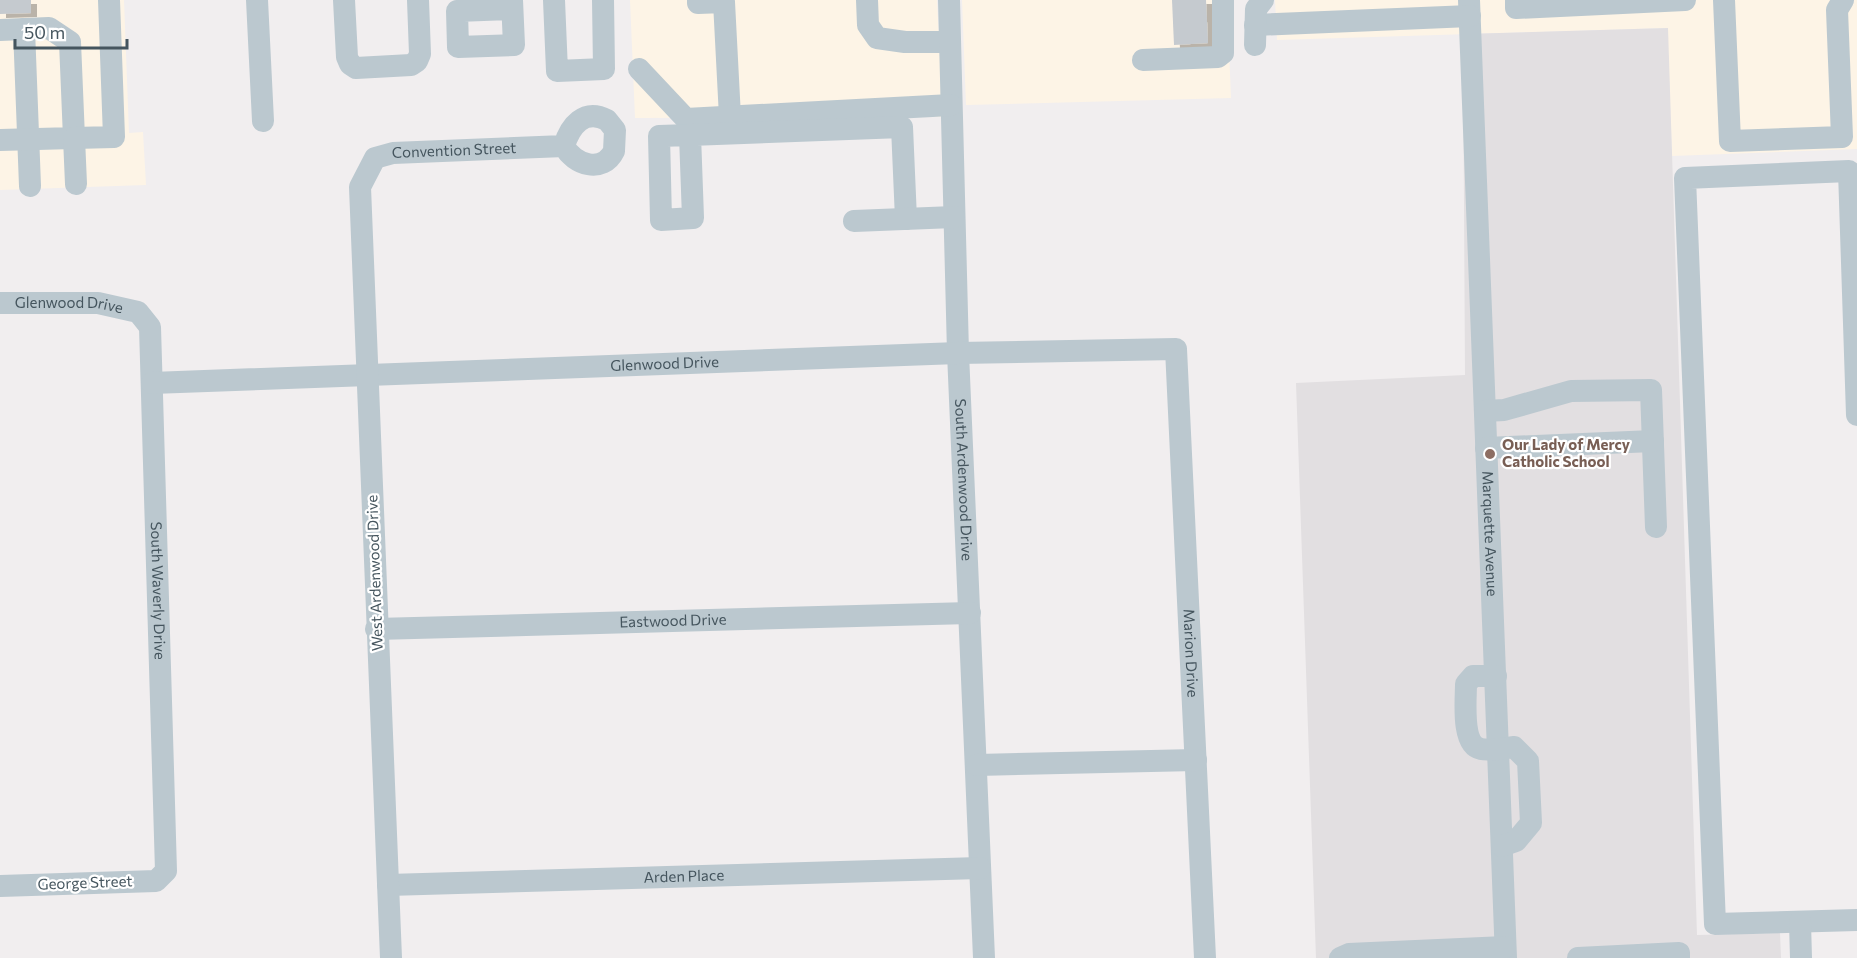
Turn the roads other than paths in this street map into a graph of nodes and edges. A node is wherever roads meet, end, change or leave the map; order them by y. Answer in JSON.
{"nodes":[{"id":1,"x":109,"y":0,"type":"edge"},
{"id":2,"x":257,"y":0,"type":"edge"},
{"id":3,"x":344,"y":0,"type":"edge"},
{"id":4,"x":418,"y":0,"type":"edge"},
{"id":5,"x":554,"y":0,"type":"edge"},
{"id":6,"x":603,"y":0,"type":"edge"},
{"id":7,"x":698,"y":0,"type":"edge"},
{"id":8,"x":867,"y":0,"type":"edge"},
{"id":9,"x":949,"y":0,"type":"edge"},
{"id":10,"x":1223,"y":0,"type":"edge"},
{"id":11,"x":1263,"y":0,"type":"edge"},
{"id":12,"x":1516,"y":0,"type":"edge"},
{"id":13,"x":1685,"y":0,"type":"edge"},
{"id":14,"x":1724,"y":0,"type":"edge"},
{"id":15,"x":1843,"y":0,"type":"edge"},
{"id":16,"x":724,"y":1,"type":"edge"},
{"id":17,"x":1469,"y":8,"type":"edge"},
{"id":18,"x":24,"y":29,"type":"junction"},
{"id":19,"x":0,"y":30,"type":"edge"},
{"id":20,"x":950,"y":42,"type":"junction"},
{"id":21,"x":1143,"y":60,"type":"dead end"},
{"id":22,"x":639,"y":69,"type":"dead end"},
{"id":23,"x":951,"y":105,"type":"junction"},
{"id":24,"x":730,"y":117,"type":"junction"},
{"id":25,"x":263,"y":122,"type":"dead end"},
{"id":26,"x":690,"y":135,"type":"dead end"},
{"id":27,"x":74,"y":138,"type":"junction"},
{"id":28,"x":28,"y":139,"type":"junction"},
{"id":29,"x":0,"y":140,"type":"edge"},
{"id":30,"x":564,"y":146,"type":"dead end"},
{"id":31,"x":76,"y":184,"type":"dead end"},
{"id":32,"x":30,"y":186,"type":"dead end"},
{"id":33,"x":360,"y":187,"type":"joint"},
{"id":34,"x":954,"y":217,"type":"junction"},
{"id":35,"x":906,"y":219,"type":"junction"},
{"id":36,"x":854,"y":221,"type":"dead end"},
{"id":37,"x":0,"y":303,"type":"edge"},
{"id":38,"x":138,"y":312,"type":"joint"},
{"id":39,"x":1176,"y":349,"type":"joint"},
{"id":40,"x":958,"y":353,"type":"junction"},
{"id":41,"x":369,"y":376,"type":"junction"},
{"id":42,"x":152,"y":383,"type":"junction"},
{"id":43,"x":1485,"y":411,"type":"junction"},
{"id":44,"x":1857,"y":416,"type":"edge"},
{"id":45,"x":1653,"y":441,"type":"junction"},
{"id":46,"x":1486,"y":448,"type":"junction"},
{"id":47,"x":1656,"y":527,"type":"dead end"},
{"id":48,"x":970,"y":613,"type":"junction"},
{"id":49,"x":376,"y":629,"type":"junction"},
{"id":50,"x":1497,"y":748,"type":"junction"},
{"id":51,"x":1196,"y":760,"type":"junction"},
{"id":52,"x":977,"y":765,"type":"junction"},
{"id":53,"x":1502,"y":846,"type":"junction"},
{"id":54,"x":980,"y":868,"type":"junction"},
{"id":55,"x":166,"y":871,"type":"joint"},
{"id":56,"x":388,"y":885,"type":"junction"},
{"id":57,"x":0,"y":886,"type":"edge"},
{"id":58,"x":1857,"y":920,"type":"edge"},
{"id":59,"x":1800,"y":928,"type":"junction"},
{"id":60,"x":1505,"y":953,"type":"edge"},
{"id":61,"x":1465,"y":954,"type":"edge"},
{"id":62,"x":391,"y":958,"type":"edge"},
{"id":63,"x":984,"y":958,"type":"edge"},
{"id":64,"x":1205,"y":958,"type":"edge"},
{"id":65,"x":1340,"y":958,"type":"edge"},
{"id":66,"x":1578,"y":958,"type":"edge"},
{"id":67,"x":1679,"y":958,"type":"edge"},
{"id":68,"x":1801,"y":958,"type":"edge"}],
"edges":[{"from":1,"to":27,"type":"street"},
{"from":2,"to":25,"type":"street"},
{"from":3,"to":4,"type":"street"},
{"from":5,"to":6,"type":"street"},
{"from":7,"to":16,"type":"street"},
{"from":8,"to":20,"type":"street"},
{"from":9,"to":20,"type":"street","name":"South Ardenwood Drive"},
{"from":10,"to":21,"type":"street"},
{"from":11,"to":17,"type":"street"},
{"from":12,"to":13,"type":"street"},
{"from":14,"to":15,"type":"street"},
{"from":16,"to":24,"type":"street"},
{"from":17,"to":43,"type":"street","name":"Marquette Avenue"},
{"from":18,"to":19,"type":"street"},
{"from":18,"to":27,"type":"street"},
{"from":18,"to":28,"type":"street"},
{"from":20,"to":23,"type":"street","name":"South Ardenwood Drive"},
{"from":22,"to":24,"type":"street"},
{"from":23,"to":24,"type":"street"},
{"from":23,"to":34,"type":"street","name":"South Ardenwood Drive"},
{"from":26,"to":35,"type":"street"},
{"from":27,"to":28,"type":"street"},
{"from":27,"to":31,"type":"street"},
{"from":28,"to":29,"type":"street"},
{"from":28,"to":32,"type":"street"},
{"from":30,"to":33,"type":"street","name":"Convention Street"},
{"from":33,"to":41,"type":"street","name":"West Ardenwood Drive"},
{"from":34,"to":35,"type":"street"},
{"from":34,"to":40,"type":"street","name":"South Ardenwood Drive"},
{"from":35,"to":36,"type":"street"},
{"from":37,"to":38,"type":"street","name":"Glenwood Drive"},
{"from":38,"to":42,"type":"street","name":"South Waverly Drive"},
{"from":39,"to":40,"type":"street","name":"Glenwood Drive"},
{"from":39,"to":51,"type":"street","name":"Marion Drive"},
{"from":40,"to":41,"type":"street","name":"Glenwood Drive"},
{"from":40,"to":48,"type":"street","name":"South Ardenwood Drive"},
{"from":41,"to":42,"type":"street","name":"Glenwood Drive"},
{"from":41,"to":49,"type":"street","name":"West Ardenwood Drive"},
{"from":42,"to":55,"type":"street","name":"South Waverly Drive"},
{"from":43,"to":45,"type":"street"},
{"from":43,"to":46,"type":"street","name":"Marquette Avenue"},
{"from":44,"to":59,"type":"street"},
{"from":45,"to":46,"type":"street"},
{"from":45,"to":47,"type":"street"},
{"from":46,"to":50,"type":"street","name":"Marquette Avenue"},
{"from":48,"to":49,"type":"street","name":"Eastwood Drive"},
{"from":48,"to":52,"type":"street","name":"South Ardenwood Drive"},
{"from":49,"to":56,"type":"street","name":"West Ardenwood Drive"},
{"from":50,"to":53,"type":"street","name":"Marquette Avenue"},
{"from":50,"to":53,"type":"street"},
{"from":51,"to":52,"type":"street"},
{"from":51,"to":64,"type":"street","name":"Marion Drive"},
{"from":52,"to":54,"type":"street","name":"South Ardenwood Drive"},
{"from":53,"to":60,"type":"street","name":"Marquette Avenue"},
{"from":54,"to":56,"type":"street","name":"Arden Place"},
{"from":54,"to":63,"type":"street","name":"South Ardenwood Drive"},
{"from":55,"to":57,"type":"street","name":"George Street"},
{"from":56,"to":62,"type":"street","name":"West Ardenwood Drive"},
{"from":58,"to":59,"type":"street"},
{"from":59,"to":68,"type":"street"},
{"from":60,"to":61,"type":"street"},
{"from":61,"to":65,"type":"street"},
{"from":66,"to":67,"type":"street"}]}
